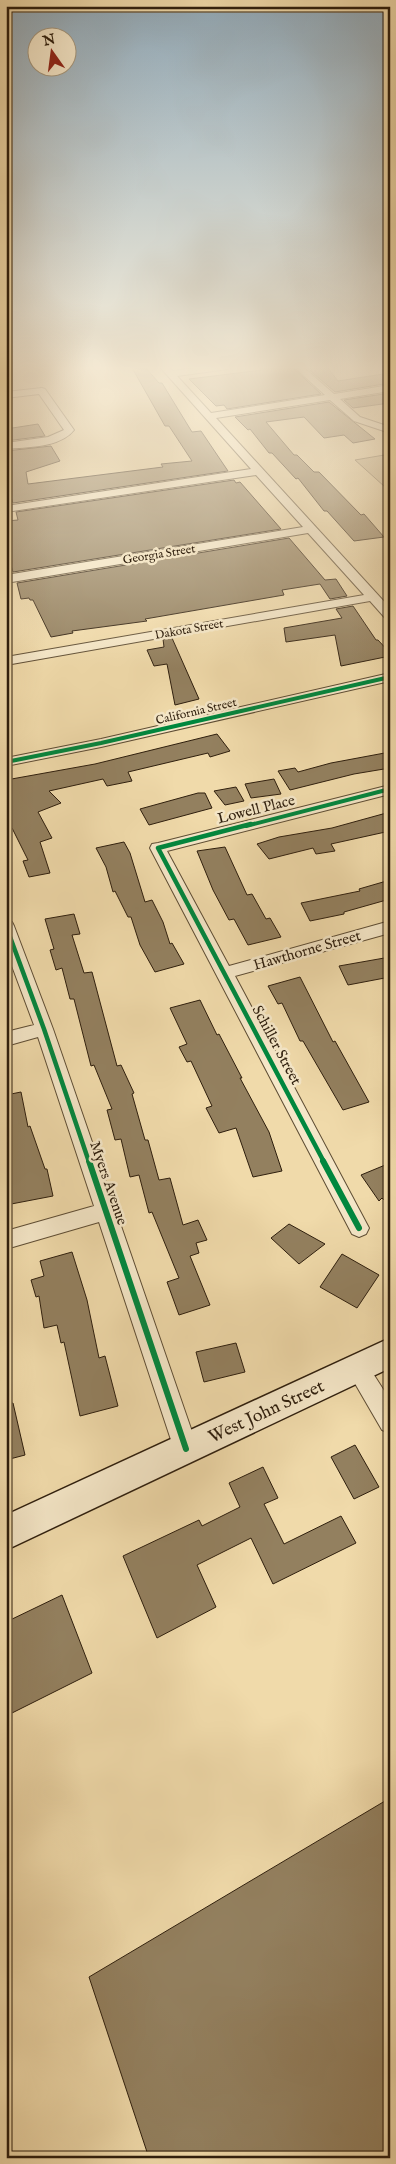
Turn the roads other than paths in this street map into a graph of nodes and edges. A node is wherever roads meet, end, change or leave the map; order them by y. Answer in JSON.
{"nodes":[{"id":1,"x":255,"y":467,"type":"edge"},
{"id":2,"x":259,"y":471,"type":"junction"},
{"id":3,"x":6,"y":509,"type":"edge"},
{"id":4,"x":311,"y":529,"type":"junction"},
{"id":5,"x":6,"y":579,"type":"edge"},
{"id":6,"x":372,"y":596,"type":"junction"},
{"id":7,"x":390,"y":616,"type":"edge"},
{"id":8,"x":6,"y":661,"type":"edge"},
{"id":9,"x":390,"y":678,"type":"edge"},
{"id":10,"x":6,"y":762,"type":"edge"},
{"id":11,"x":390,"y":789,"type":"edge"},
{"id":12,"x":172,"y":874,"type":"joint"},
{"id":13,"x":6,"y":926,"type":"edge"},
{"id":14,"x":390,"y":927,"type":"edge"},
{"id":15,"x":225,"y":973,"type":"junction"},
{"id":16,"x":44,"y":1029,"type":"junction"},
{"id":17,"x":6,"y":1039,"type":"edge"},
{"id":18,"x":106,"y":1212,"type":"junction"},
{"id":19,"x":359,"y":1228,"type":"dead end"},
{"id":20,"x":6,"y":1240,"type":"edge"},
{"id":21,"x":390,"y":1352,"type":"edge"},
{"id":22,"x":357,"y":1368,"type":"junction"},
{"id":23,"x":390,"y":1422,"type":"edge"},
{"id":24,"x":186,"y":1449,"type":"junction"},
{"id":25,"x":6,"y":1533,"type":"edge"}],
"edges":[{"from":1,"to":2,"type":"street"},
{"from":2,"to":3,"type":"street"},
{"from":2,"to":4,"type":"street"},
{"from":4,"to":5,"type":"street","name":"Georgia Street"},
{"from":4,"to":6,"type":"street"},
{"from":6,"to":7,"type":"street"},
{"from":6,"to":8,"type":"street","name":"Dakota Street"},
{"from":9,"to":10,"type":"street","name":"California Street"},
{"from":11,"to":12,"type":"street","name":"Lowell Place"},
{"from":12,"to":15,"type":"street","name":"Schiller Street"},
{"from":13,"to":16,"type":"street","name":"Myers Avenue"},
{"from":14,"to":15,"type":"street","name":"Hawthorne Street"},
{"from":15,"to":19,"type":"street","name":"Schiller Street"},
{"from":16,"to":17,"type":"street"},
{"from":16,"to":18,"type":"street","name":"Myers Avenue"},
{"from":18,"to":20,"type":"street"},
{"from":18,"to":24,"type":"street","name":"Myers Avenue"},
{"from":21,"to":22,"type":"main road","name":"West John Street"},
{"from":22,"to":23,"type":"street"},
{"from":22,"to":24,"type":"main road","name":"West John Street"},
{"from":24,"to":25,"type":"main road","name":"West John Street"}]}
